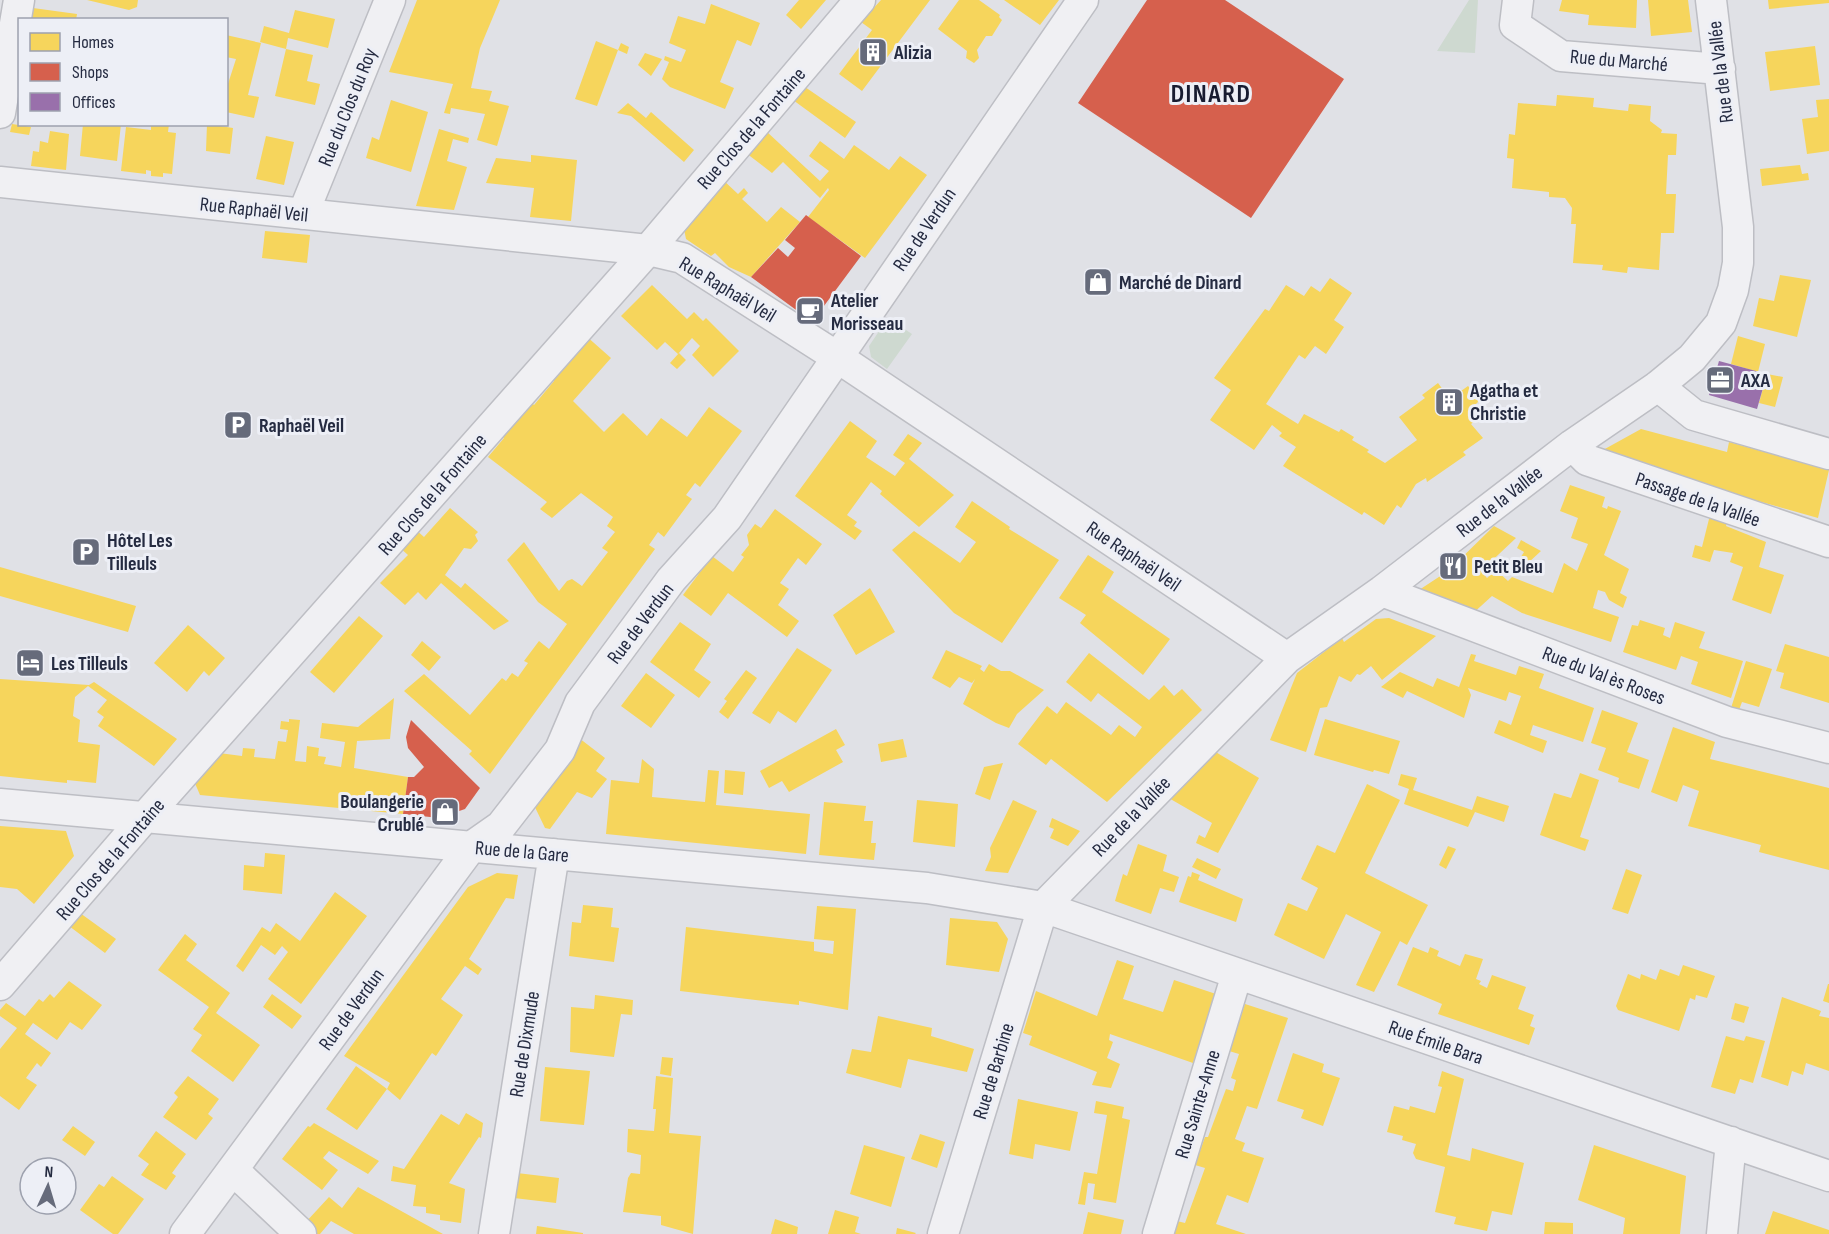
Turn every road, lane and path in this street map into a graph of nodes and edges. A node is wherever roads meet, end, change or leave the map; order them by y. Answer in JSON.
{"nodes":[{"id":1,"x":19,"y":0,"type":"edge"},
{"id":2,"x":390,"y":0,"type":"edge"},
{"id":3,"x":860,"y":0,"type":"edge"},
{"id":4,"x":1083,"y":0,"type":"edge"},
{"id":5,"x":1518,"y":0,"type":"edge"},
{"id":6,"x":1711,"y":0,"type":"edge"},
{"id":7,"x":1720,"y":69,"type":"junction"},
{"id":8,"x":0,"y":113,"type":"edge"},
{"id":9,"x":0,"y":182,"type":"edge"},
{"id":10,"x":303,"y":214,"type":"junction"},
{"id":11,"x":648,"y":250,"type":"junction"},
{"id":12,"x":837,"y":357,"type":"junction"},
{"id":13,"x":1658,"y":386,"type":"junction"},
{"id":14,"x":1572,"y":445,"type":"junction"},
{"id":15,"x":1829,"y":454,"type":"edge"},
{"id":16,"x":1829,"y":542,"type":"edge"},
{"id":17,"x":1382,"y":591,"type":"junction"},
{"id":18,"x":1287,"y":658,"type":"junction"},
{"id":19,"x":1829,"y":748,"type":"edge"},
{"id":20,"x":0,"y":804,"type":"edge"},
{"id":21,"x":145,"y":817,"type":"junction"},
{"id":22,"x":471,"y":847,"type":"junction"},
{"id":23,"x":554,"y":854,"type":"junction"},
{"id":24,"x":1043,"y":907,"type":"junction"},
{"id":25,"x":1237,"y":974,"type":"junction"},
{"id":26,"x":0,"y":985,"type":"edge"},
{"id":27,"x":1731,"y":1142,"type":"junction"},
{"id":28,"x":233,"y":1170,"type":"junction"},
{"id":29,"x":1829,"y":1176,"type":"edge"},
{"id":30,"x":185,"y":1234,"type":"edge"},
{"id":31,"x":301,"y":1234,"type":"edge"},
{"id":32,"x":494,"y":1234,"type":"edge"},
{"id":33,"x":943,"y":1234,"type":"edge"},
{"id":34,"x":1158,"y":1234,"type":"edge"},
{"id":35,"x":1722,"y":1234,"type":"edge"}],
"edges":[{"from":1,"to":8,"type":"street"},
{"from":2,"to":10,"type":"street","name":"Rue du Clos du Roy"},
{"from":3,"to":11,"type":"street","name":"Rue Clos de la Fontaine"},
{"from":4,"to":12,"type":"street","name":"Rue de Verdun"},
{"from":5,"to":7,"type":"street","name":"Rue du Marché"},
{"from":6,"to":7,"type":"street","name":"Rue de la Vallée"},
{"from":7,"to":13,"type":"street","name":"Rue de la Vallée"},
{"from":9,"to":10,"type":"street","name":"Rue Raphaël Veil"},
{"from":10,"to":11,"type":"street","name":"Rue Raphaël Veil"},
{"from":11,"to":12,"type":"street","name":"Rue Raphaël Veil"},
{"from":11,"to":21,"type":"street","name":"Rue Clos de la Fontaine"},
{"from":12,"to":18,"type":"street","name":"Rue Raphaël Veil"},
{"from":12,"to":22,"type":"street","name":"Rue de Verdun"},
{"from":13,"to":14,"type":"street","name":"Rue de la Vallée"},
{"from":13,"to":15,"type":"street"},
{"from":14,"to":16,"type":"street","name":"Passage de la Vallée"},
{"from":14,"to":17,"type":"street","name":"Rue de la Vallée"},
{"from":17,"to":18,"type":"street","name":"Rue de la Vallée"},
{"from":17,"to":19,"type":"street","name":"Rue du Val ès Roses"},
{"from":18,"to":24,"type":"street","name":"Rue de la Vallée"},
{"from":20,"to":21,"type":"street","name":"Rue de la Gare"},
{"from":21,"to":22,"type":"street","name":"Rue de la Gare"},
{"from":21,"to":26,"type":"street","name":"Rue Clos de la Fontaine"},
{"from":22,"to":23,"type":"street","name":"Rue de la Gare"},
{"from":22,"to":28,"type":"street","name":"Rue de Verdun"},
{"from":23,"to":24,"type":"street","name":"Rue de la Gare"},
{"from":23,"to":32,"type":"street","name":"Rue de Dixmude"},
{"from":24,"to":25,"type":"street","name":"Rue Émile Bara"},
{"from":24,"to":33,"type":"street","name":"Rue de Barbine"},
{"from":25,"to":27,"type":"street","name":"Rue Émile Bara"},
{"from":25,"to":34,"type":"street","name":"Rue Sainte-Anne"},
{"from":27,"to":29,"type":"street","name":"Rue Émile Bara"},
{"from":27,"to":35,"type":"street"},
{"from":28,"to":30,"type":"street","name":"Rue de Verdun"},
{"from":28,"to":31,"type":"street"}]}
